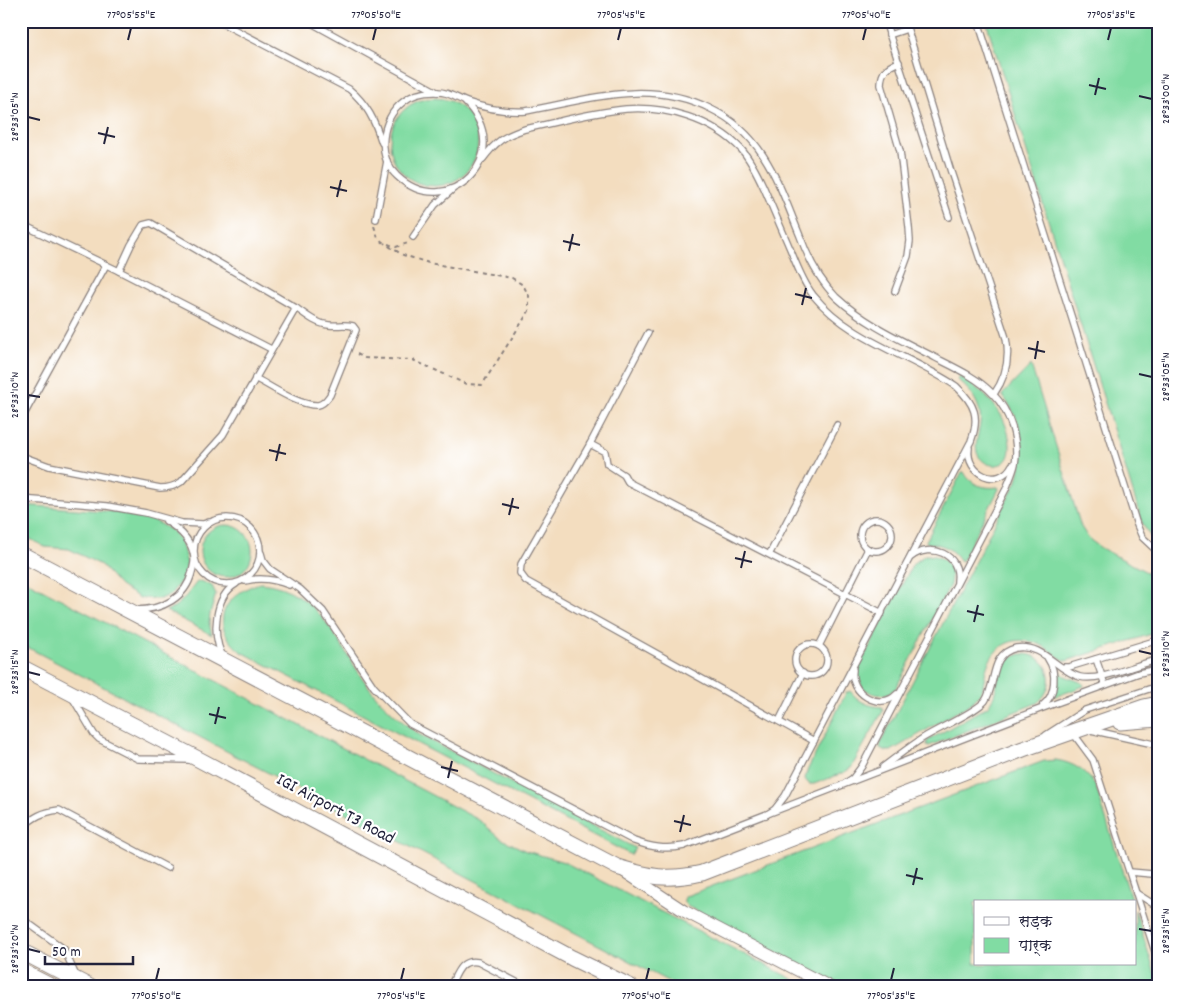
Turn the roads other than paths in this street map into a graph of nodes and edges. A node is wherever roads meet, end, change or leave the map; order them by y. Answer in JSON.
{"nodes":[{"id":1,"x":218,"y":21,"type":"edge"},
{"id":2,"x":308,"y":21,"type":"edge"},
{"id":3,"x":885,"y":21,"type":"edge"},
{"id":4,"x":905,"y":21,"type":"edge"},
{"id":5,"x":978,"y":21,"type":"edge"},
{"id":6,"x":907,"y":29,"type":"junction"},
{"id":7,"x":889,"y":35,"type":"junction"},
{"id":8,"x":899,"y":62,"type":"junction"},
{"id":9,"x":437,"y":92,"type":"junction"},
{"id":10,"x":464,"y":101,"type":"junction"},
{"id":11,"x":383,"y":145,"type":"junction"},
{"id":12,"x":387,"y":160,"type":"junction"},
{"id":13,"x":478,"y":167,"type":"junction"},
{"id":14,"x":454,"y":188,"type":"junction"},
{"id":15,"x":949,"y":218,"type":"dead end"},
{"id":16,"x":376,"y":219,"type":"road end"},
{"id":17,"x":21,"y":224,"type":"edge"},
{"id":18,"x":412,"y":237,"type":"road end"},
{"id":19,"x":106,"y":265,"type":"junction"},
{"id":20,"x":119,"y":272,"type":"junction"},
{"id":21,"x":895,"y":291,"type":"dead end"},
{"id":22,"x":296,"y":308,"type":"junction"},
{"id":23,"x":648,"y":334,"type":"dead end"},
{"id":24,"x":271,"y":349,"type":"junction"},
{"id":25,"x":255,"y":378,"type":"junction"},
{"id":26,"x":994,"y":394,"type":"junction"},
{"id":27,"x":21,"y":420,"type":"edge"},
{"id":28,"x":837,"y":425,"type":"dead end"},
{"id":29,"x":970,"y":442,"type":"junction"},
{"id":30,"x":590,"y":444,"type":"junction"},
{"id":31,"x":21,"y":454,"type":"edge"},
{"id":32,"x":1016,"y":456,"type":"junction"},
{"id":33,"x":21,"y":499,"type":"edge"},
{"id":34,"x":160,"y":517,"type":"junction"},
{"id":35,"x":216,"y":520,"type":"junction"},
{"id":36,"x":868,"y":549,"type":"junction"},
{"id":37,"x":1158,"y":552,"type":"edge"},
{"id":38,"x":261,"y":553,"type":"junction"},
{"id":39,"x":21,"y":554,"type":"edge"},
{"id":40,"x":770,"y":554,"type":"junction"},
{"id":41,"x":194,"y":558,"type":"junction"},
{"id":42,"x":909,"y":558,"type":"junction"},
{"id":43,"x":239,"y":583,"type":"junction"},
{"id":44,"x":956,"y":584,"type":"junction"},
{"id":45,"x":300,"y":589,"type":"junction"},
{"id":46,"x":845,"y":593,"type":"junction"},
{"id":47,"x":123,"y":607,"type":"junction"},
{"id":48,"x":882,"y":613,"type":"junction"},
{"id":49,"x":1158,"y":640,"type":"edge"},
{"id":50,"x":819,"y":646,"type":"junction"},
{"id":51,"x":1046,"y":655,"type":"junction"},
{"id":52,"x":1096,"y":660,"type":"junction"},
{"id":53,"x":1158,"y":660,"type":"edge"},
{"id":54,"x":230,"y":663,"type":"junction"},
{"id":55,"x":854,"y":665,"type":"junction"},
{"id":56,"x":21,"y":666,"type":"edge"},
{"id":57,"x":1060,"y":666,"type":"junction"},
{"id":58,"x":1158,"y":669,"type":"edge"},
{"id":59,"x":803,"y":673,"type":"junction"},
{"id":60,"x":1102,"y":676,"type":"junction"},
{"id":61,"x":1105,"y":685,"type":"junction"},
{"id":62,"x":1158,"y":686,"type":"edge"},
{"id":63,"x":68,"y":690,"type":"junction"},
{"id":64,"x":900,"y":691,"type":"junction"},
{"id":65,"x":1158,"y":704,"type":"edge"},
{"id":66,"x":1040,"y":708,"type":"junction"},
{"id":67,"x":1158,"y":719,"type":"edge"},
{"id":68,"x":779,"y":721,"type":"junction"},
{"id":69,"x":1082,"y":728,"type":"junction"},
{"id":70,"x":814,"y":740,"type":"junction"},
{"id":71,"x":1156,"y":745,"type":"edge"},
{"id":72,"x":1023,"y":749,"type":"junction"},
{"id":73,"x":200,"y":760,"type":"junction"},
{"id":74,"x":875,"y":773,"type":"junction"},
{"id":75,"x":842,"y":785,"type":"junction"},
{"id":76,"x":766,"y":815,"type":"junction"},
{"id":77,"x":21,"y":828,"type":"edge"},
{"id":78,"x":617,"y":867,"type":"junction"},
{"id":79,"x":168,"y":868,"type":"dead end"},
{"id":80,"x":1130,"y":872,"type":"junction"},
{"id":81,"x":1152,"y":874,"type":"dead end"},
{"id":82,"x":1136,"y":893,"type":"junction"},
{"id":83,"x":1158,"y":907,"type":"edge"},
{"id":84,"x":21,"y":918,"type":"edge"},
{"id":85,"x":21,"y":951,"type":"edge"},
{"id":86,"x":1158,"y":961,"type":"edge"},
{"id":87,"x":21,"y":971,"type":"edge"},
{"id":88,"x":84,"y":984,"type":"edge"},
{"id":89,"x":52,"y":987,"type":"edge"},
{"id":90,"x":450,"y":987,"type":"edge"},
{"id":91,"x":526,"y":987,"type":"edge"},
{"id":92,"x":631,"y":987,"type":"edge"},
{"id":93,"x":830,"y":987,"type":"edge"}],
"edges":[{"from":1,"to":11,"type":"lane"},
{"from":2,"to":9,"type":"lane"},
{"from":3,"to":7,"type":"lane"},
{"from":4,"to":6,"type":"lane"},
{"from":5,"to":37,"type":"lane"},
{"from":6,"to":7,"type":"lane"},
{"from":6,"to":26,"type":"lane"},
{"from":7,"to":8,"type":"lane"},
{"from":8,"to":15,"type":"lane"},
{"from":8,"to":21,"type":"lane"},
{"from":9,"to":10,"type":"lane"},
{"from":9,"to":11,"type":"lane"},
{"from":10,"to":13,"type":"lane"},
{"from":10,"to":26,"type":"lane"},
{"from":11,"to":12,"type":"lane"},
{"from":12,"to":14,"type":"lane"},
{"from":12,"to":16,"type":"lane"},
{"from":13,"to":14,"type":"lane"},
{"from":13,"to":29,"type":"lane"},
{"from":14,"to":18,"type":"lane"},
{"from":17,"to":19,"type":"lane"},
{"from":19,"to":20,"type":"lane"},
{"from":19,"to":27,"type":"lane"},
{"from":20,"to":22,"type":"lane"},
{"from":20,"to":24,"type":"lane"},
{"from":22,"to":24,"type":"lane"},
{"from":22,"to":25,"type":"lane"},
{"from":23,"to":30,"type":"lane"},
{"from":24,"to":25,"type":"lane"},
{"from":25,"to":31,"type":"lane"},
{"from":26,"to":32,"type":"lane"},
{"from":28,"to":40,"type":"lane"},
{"from":29,"to":32,"type":"lane"},
{"from":29,"to":42,"type":"lane"},
{"from":30,"to":40,"type":"lane"},
{"from":30,"to":68,"type":"lane"},
{"from":32,"to":44,"type":"lane"},
{"from":33,"to":34,"type":"lane"},
{"from":34,"to":35,"type":"lane"},
{"from":34,"to":41,"type":"lane"},
{"from":35,"to":38,"type":"lane"},
{"from":35,"to":41,"type":"lane"},
{"from":36,"to":36,"type":"lane"},
{"from":36,"to":46,"type":"lane"},
{"from":38,"to":43,"type":"lane"},
{"from":38,"to":45,"type":"lane"},
{"from":39,"to":47,"type":"main road"},
{"from":40,"to":46,"type":"lane"},
{"from":41,"to":43,"type":"lane"},
{"from":41,"to":47,"type":"lane"},
{"from":42,"to":44,"type":"lane"},
{"from":42,"to":48,"type":"lane"},
{"from":43,"to":45,"type":"lane"},
{"from":43,"to":54,"type":"lane"},
{"from":44,"to":64,"type":"lane"},
{"from":45,"to":76,"type":"lane"},
{"from":46,"to":48,"type":"lane"},
{"from":46,"to":50,"type":"lane"},
{"from":47,"to":54,"type":"main road"},
{"from":48,"to":55,"type":"lane"},
{"from":49,"to":52,"type":"lane"},
{"from":50,"to":59,"type":"lane"},
{"from":50,"to":59,"type":"lane"},
{"from":51,"to":57,"type":"lane"},
{"from":51,"to":66,"type":"lane"},
{"from":51,"to":74,"type":"lane"},
{"from":52,"to":57,"type":"lane"},
{"from":52,"to":60,"type":"lane"},
{"from":53,"to":60,"type":"lane"},
{"from":54,"to":78,"type":"main road"},
{"from":55,"to":64,"type":"lane"},
{"from":55,"to":70,"type":"lane"},
{"from":56,"to":63,"type":"main road","name":"IGI Airport T3 Road"},
{"from":57,"to":60,"type":"lane"},
{"from":58,"to":61,"type":"lane"},
{"from":59,"to":68,"type":"lane"},
{"from":60,"to":61,"type":"lane"},
{"from":61,"to":66,"type":"lane"},
{"from":62,"to":72,"type":"lane"},
{"from":63,"to":73,"type":"main road","name":"IGI Airport T3 Road"},
{"from":63,"to":73,"type":"lane"},
{"from":64,"to":75,"type":"lane"},
{"from":65,"to":69,"type":"main road"},
{"from":66,"to":74,"type":"lane"},
{"from":67,"to":69,"type":"main road"},
{"from":68,"to":70,"type":"lane"},
{"from":69,"to":71,"type":"lane"},
{"from":69,"to":72,"type":"main road"},
{"from":69,"to":80,"type":"lane"},
{"from":70,"to":76,"type":"lane"},
{"from":72,"to":78,"type":"main road"},
{"from":73,"to":92,"type":"main road","name":"IGI Airport T3 Road"},
{"from":74,"to":75,"type":"lane"},
{"from":75,"to":76,"type":"lane"},
{"from":77,"to":79,"type":"lane"},
{"from":78,"to":93,"type":"street"},
{"from":80,"to":81,"type":"lane"},
{"from":80,"to":82,"type":"lane"},
{"from":82,"to":83,"type":"lane"},
{"from":82,"to":86,"type":"lane"},
{"from":84,"to":88,"type":"lane"},
{"from":85,"to":88,"type":"main road"},
{"from":87,"to":89,"type":"main road"},
{"from":90,"to":91,"type":"lane"}]}
